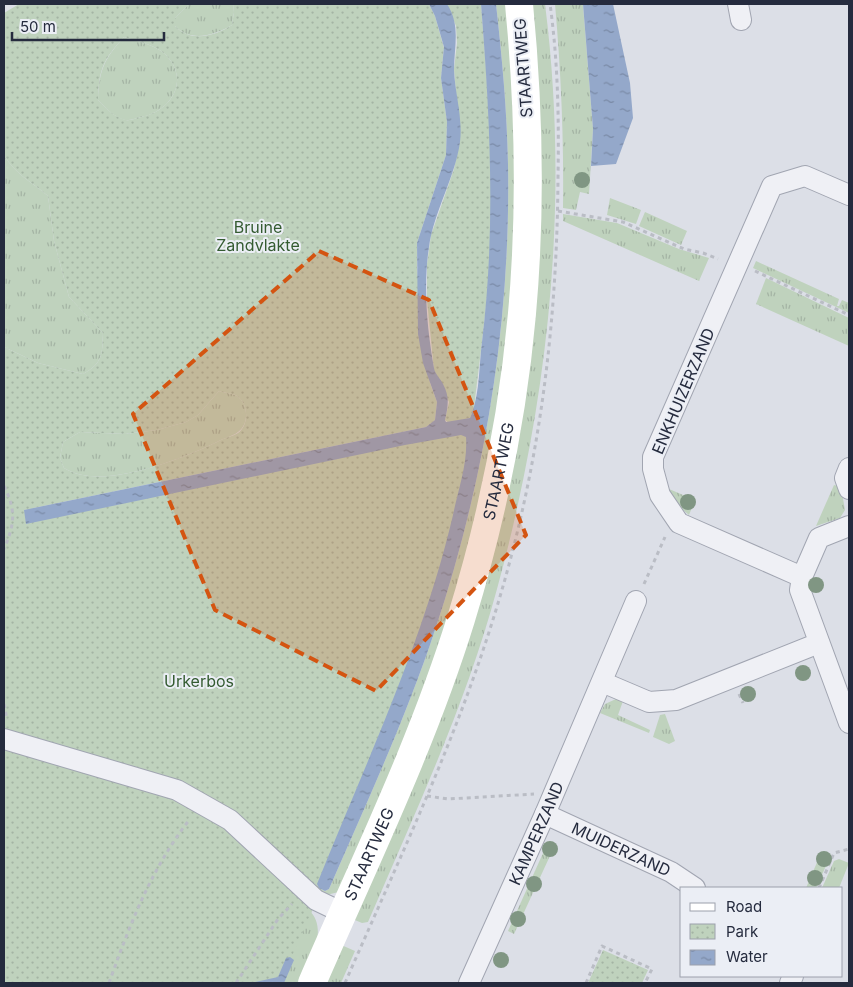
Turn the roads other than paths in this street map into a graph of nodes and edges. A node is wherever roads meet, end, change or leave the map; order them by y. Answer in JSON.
{"nodes":[{"id":1,"x":519,"y":4,"type":"edge"},
{"id":2,"x":849,"y":195,"type":"edge"},
{"id":3,"x":849,"y":468,"type":"edge"},
{"id":4,"x":849,"y":489,"type":"edge"},
{"id":5,"x":849,"y":526,"type":"edge"},
{"id":6,"x":802,"y":577,"type":"junction"},
{"id":7,"x":636,"y":601,"type":"road end"},
{"id":8,"x":819,"y":643,"type":"junction"},
{"id":9,"x":602,"y":682,"type":"junction"},
{"id":10,"x":849,"y":723,"type":"edge"},
{"id":11,"x":4,"y":739,"type":"edge"},
{"id":12,"x":548,"y":807,"type":"junction"},
{"id":13,"x":694,"y":887,"type":"edge"},
{"id":14,"x":359,"y":923,"type":"junction"},
{"id":15,"x":312,"y":983,"type":"edge"},
{"id":16,"x":469,"y":983,"type":"edge"}],
"edges":[{"from":1,"to":14,"type":"main road","name":"STAARTWEG"},
{"from":2,"to":6,"type":"street","name":"ENKHUIZERZAND"},
{"from":3,"to":4,"type":"street"},
{"from":5,"to":6,"type":"street"},
{"from":6,"to":8,"type":"street"},
{"from":7,"to":9,"type":"street","name":"KAMPERZAND"},
{"from":8,"to":9,"type":"street"},
{"from":8,"to":10,"type":"street"},
{"from":9,"to":12,"type":"street","name":"KAMPERZAND"},
{"from":11,"to":14,"type":"street","name":"STAARTWEG"},
{"from":12,"to":13,"type":"street","name":"MUIDERZAND"},
{"from":12,"to":16,"type":"street","name":"KAMPERZAND"},
{"from":14,"to":15,"type":"main road","name":"STAARTWEG"}]}
